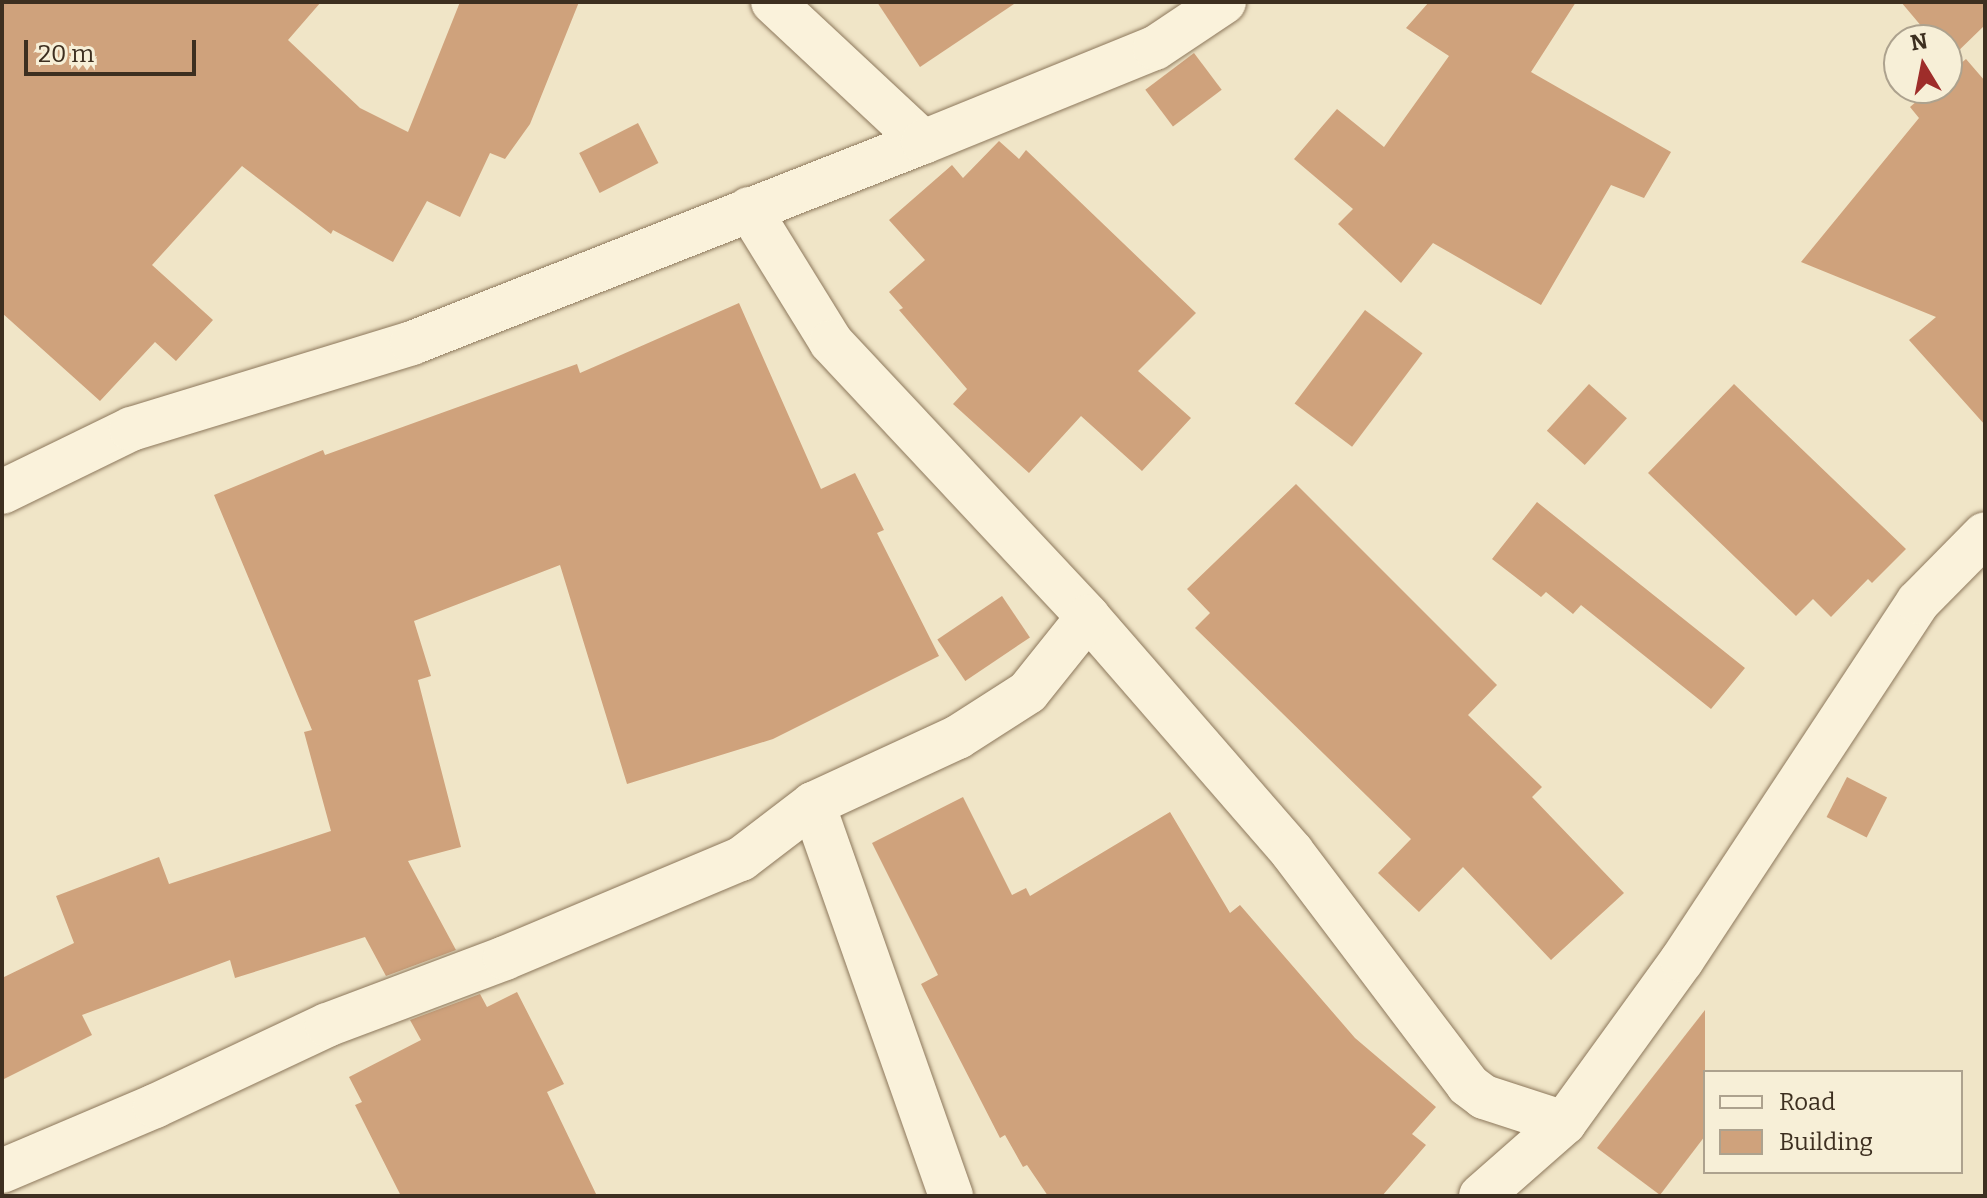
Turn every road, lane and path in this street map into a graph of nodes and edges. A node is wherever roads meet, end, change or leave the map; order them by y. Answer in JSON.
{"nodes":[{"id":1,"x":773,"y":2,"type":"edge"},
{"id":2,"x":1224,"y":2,"type":"edge"},
{"id":3,"x":923,"y":142,"type":"junction"},
{"id":4,"x":749,"y":209,"type":"junction"},
{"id":5,"x":2,"y":492,"type":"edge"},
{"id":6,"x":1985,"y":534,"type":"edge"},
{"id":7,"x":1088,"y":617,"type":"junction"},
{"id":8,"x":813,"y":804,"type":"junction"},
{"id":9,"x":1564,"y":1123,"type":"junction"},
{"id":10,"x":2,"y":1171,"type":"edge"},
{"id":11,"x":951,"y":1196,"type":"edge"},
{"id":12,"x":1481,"y":1196,"type":"edge"}],
"edges":[{"from":1,"to":3,"type":"street"},
{"from":2,"to":3,"type":"street"},
{"from":3,"to":4,"type":"street"},
{"from":4,"to":5,"type":"street"},
{"from":4,"to":7,"type":"street"},
{"from":6,"to":9,"type":"street"},
{"from":7,"to":8,"type":"street"},
{"from":7,"to":9,"type":"street"},
{"from":8,"to":10,"type":"street"},
{"from":8,"to":11,"type":"street"},
{"from":9,"to":12,"type":"street"}]}
